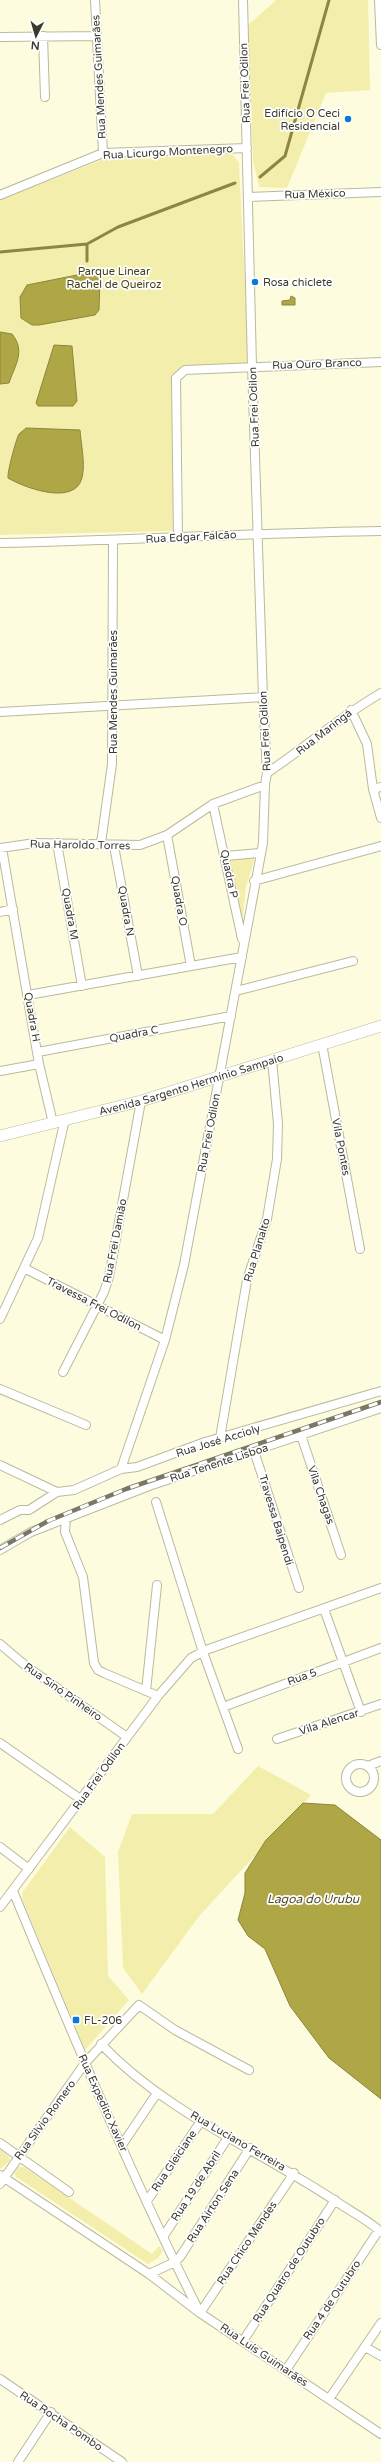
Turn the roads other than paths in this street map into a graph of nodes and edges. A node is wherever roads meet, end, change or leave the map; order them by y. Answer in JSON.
{"nodes":[{"id":1,"x":96,"y":0,"type":"edge"},
{"id":2,"x":243,"y":0,"type":"edge"},
{"id":3,"x":379,"y":0,"type":"edge"},
{"id":4,"x":381,"y":18,"type":"edge"},
{"id":5,"x":43,"y":36,"type":"junction"},
{"id":6,"x":97,"y":36,"type":"junction"},
{"id":7,"x":0,"y":37,"type":"edge"},
{"id":8,"x":381,"y":45,"type":"edge"},
{"id":9,"x":45,"y":97,"type":"dead end"},
{"id":10,"x":247,"y":148,"type":"junction"},
{"id":11,"x":103,"y":153,"type":"junction"},
{"id":12,"x":381,"y":192,"type":"edge"},
{"id":13,"x":0,"y":195,"type":"edge"},
{"id":14,"x":248,"y":196,"type":"junction"},
{"id":15,"x":381,"y":362,"type":"edge"},
{"id":16,"x":252,"y":366,"type":"junction"},
{"id":17,"x":381,"y":531,"type":"edge"},
{"id":18,"x":259,"y":533,"type":"junction"},
{"id":19,"x":178,"y":538,"type":"junction"},
{"id":20,"x":113,"y":541,"type":"junction"},
{"id":21,"x":0,"y":543,"type":"edge"},
{"id":22,"x":381,"y":693,"type":"edge"},
{"id":23,"x":263,"y":697,"type":"junction"},
{"id":24,"x":114,"y":707,"type":"junction"},
{"id":25,"x":351,"y":710,"type":"junction"},
{"id":26,"x":0,"y":712,"type":"edge"},
{"id":27,"x":267,"y":773,"type":"junction"},
{"id":28,"x":265,"y":785,"type":"junction"},
{"id":29,"x":377,"y":788,"type":"edge"},
{"id":30,"x":213,"y":804,"type":"junction"},
{"id":31,"x":381,"y":818,"type":"edge"},
{"id":32,"x":167,"y":835,"type":"junction"},
{"id":33,"x":57,"y":843,"type":"junction"},
{"id":34,"x":101,"y":843,"type":"junction"},
{"id":35,"x":114,"y":846,"type":"junction"},
{"id":36,"x":1,"y":848,"type":"edge"},
{"id":37,"x":381,"y":848,"type":"edge"},
{"id":38,"x":260,"y":853,"type":"junction"},
{"id":39,"x":226,"y":856,"type":"junction"},
{"id":40,"x":254,"y":881,"type":"junction"},
{"id":41,"x":13,"y":910,"type":"junction"},
{"id":42,"x":0,"y":912,"type":"edge"},
{"id":43,"x":243,"y":944,"type":"junction"},
{"id":44,"x":242,"y":957,"type":"junction"},
{"id":45,"x":353,"y":961,"type":"dead end"},
{"id":46,"x":191,"y":966,"type":"junction"},
{"id":47,"x":138,"y":976,"type":"junction"},
{"id":48,"x":82,"y":986,"type":"junction"},
{"id":49,"x":236,"y":991,"type":"junction"},
{"id":50,"x":28,"y":995,"type":"junction"},
{"id":51,"x":230,"y":1016,"type":"junction"},
{"id":52,"x":381,"y":1026,"type":"edge"},
{"id":53,"x":322,"y":1044,"type":"junction"},
{"id":54,"x":38,"y":1052,"type":"junction"},
{"id":55,"x":272,"y":1060,"type":"junction"},
{"id":56,"x":39,"y":1064,"type":"junction"},
{"id":57,"x":0,"y":1071,"type":"edge"},
{"id":58,"x":220,"y":1075,"type":"junction"},
{"id":59,"x":141,"y":1101,"type":"junction"},
{"id":60,"x":65,"y":1119,"type":"junction"},
{"id":61,"x":53,"y":1123,"type":"junction"},
{"id":62,"x":0,"y":1136,"type":"edge"},
{"id":63,"x":360,"y":1249,"type":"dead end"},
{"id":64,"x":24,"y":1268,"type":"junction"},
{"id":65,"x":96,"y":1306,"type":"junction"},
{"id":66,"x":0,"y":1319,"type":"edge"},
{"id":67,"x":165,"y":1340,"type":"junction"},
{"id":68,"x":63,"y":1372,"type":"dead end"},
{"id":69,"x":0,"y":1389,"type":"edge"},
{"id":70,"x":381,"y":1391,"type":"edge"},
{"id":71,"x":381,"y":1408,"type":"edge"},
{"id":72,"x":86,"y":1425,"type":"dead end"},
{"id":73,"x":301,"y":1435,"type":"junction"},
{"id":74,"x":220,"y":1438,"type":"junction"},
{"id":75,"x":254,"y":1451,"type":"junction"},
{"id":76,"x":0,"y":1465,"type":"edge"},
{"id":77,"x":121,"y":1469,"type":"junction"},
{"id":78,"x":57,"y":1492,"type":"junction"},
{"id":79,"x":156,"y":1502,"type":"dead end"},
{"id":80,"x":0,"y":1520,"type":"edge"},
{"id":81,"x":59,"y":1522,"type":"junction"},
{"id":82,"x":0,"y":1550,"type":"edge"},
{"id":83,"x":341,"y":1554,"type":"dead end"},
{"id":84,"x":157,"y":1584,"type":"dead end"},
{"id":85,"x":299,"y":1588,"type":"dead end"},
{"id":86,"x":381,"y":1588,"type":"edge"},
{"id":87,"x":324,"y":1609,"type":"junction"},
{"id":88,"x":0,"y":1644,"type":"edge"},
{"id":89,"x":381,"y":1648,"type":"edge"},
{"id":90,"x":203,"y":1652,"type":"junction"},
{"id":91,"x":344,"y":1662,"type":"junction"},
{"id":92,"x":146,"y":1691,"type":"junction"},
{"id":93,"x":158,"y":1696,"type":"junction"},
{"id":94,"x":381,"y":1704,"type":"edge"},
{"id":95,"x":223,"y":1707,"type":"junction"},
{"id":96,"x":361,"y":1712,"type":"junction"},
{"id":97,"x":127,"y":1737,"type":"junction"},
{"id":98,"x":277,"y":1739,"type":"dead end"},
{"id":99,"x":0,"y":1743,"type":"edge"},
{"id":100,"x":238,"y":1749,"type":"dead end"},
{"id":101,"x":381,"y":1761,"type":"edge"},
{"id":102,"x":368,"y":1766,"type":"dead end"},
{"id":103,"x":82,"y":1800,"type":"junction"},
{"id":104,"x":0,"y":1847,"type":"edge"},
{"id":105,"x":29,"y":1869,"type":"junction"},
{"id":106,"x":13,"y":1891,"type":"junction"},
{"id":107,"x":0,"y":1907,"type":"edge"},
{"id":108,"x":101,"y":2044,"type":"junction"},
{"id":109,"x":85,"y":2063,"type":"junction"},
{"id":110,"x":249,"y":2070,"type":"dead end"},
{"id":111,"x":157,"y":2093,"type":"junction"},
{"id":112,"x":201,"y":2121,"type":"junction"},
{"id":113,"x":229,"y":2136,"type":"junction"},
{"id":114,"x":0,"y":2143,"type":"edge"},
{"id":115,"x":122,"y":2145,"type":"junction"},
{"id":116,"x":250,"y":2148,"type":"junction"},
{"id":117,"x":19,"y":2156,"type":"junction"},
{"id":118,"x":294,"y":2173,"type":"junction"},
{"id":119,"x":1,"y":2179,"type":"edge"},
{"id":120,"x":68,"y":2192,"type":"dead end"},
{"id":121,"x":334,"y":2200,"type":"junction"},
{"id":122,"x":147,"y":2201,"type":"junction"},
{"id":123,"x":380,"y":2231,"type":"edge"},
{"id":124,"x":163,"y":2236,"type":"junction"},
{"id":125,"x":175,"y":2262,"type":"junction"},
{"id":126,"x":149,"y":2274,"type":"junction"},
{"id":127,"x":200,"y":2313,"type":"junction"},
{"id":128,"x":381,"y":2323,"type":"edge"},
{"id":129,"x":243,"y":2341,"type":"junction"},
{"id":130,"x":365,"y":2347,"type":"junction"},
{"id":131,"x":381,"y":2356,"type":"edge"},
{"id":132,"x":286,"y":2370,"type":"junction"},
{"id":133,"x":0,"y":2379,"type":"edge"},
{"id":134,"x":330,"y":2399,"type":"junction"},
{"id":135,"x":51,"y":2412,"type":"junction"},
{"id":136,"x":381,"y":2434,"type":"edge"},
{"id":137,"x":118,"y":2461,"type":"edge"},
{"id":138,"x":18,"y":2462,"type":"edge"}],
"edges":[{"from":1,"to":6,"type":"street","name":"Rua Mendes Guimarães"},
{"from":2,"to":10,"type":"street","name":"Rua Frei Odilon"},
{"from":3,"to":4,"type":"street"},
{"from":4,"to":8,"type":"street"},
{"from":5,"to":6,"type":"street"},
{"from":5,"to":7,"type":"street"},
{"from":5,"to":9,"type":"street"},
{"from":6,"to":11,"type":"street","name":"Rua Mendes Guimarães"},
{"from":10,"to":11,"type":"street","name":"Rua Licurgo Montenegro"},
{"from":10,"to":14,"type":"street","name":"Rua Frei Odilon"},
{"from":11,"to":13,"type":"street","name":"Rua Licurgo Montenegro"},
{"from":12,"to":14,"type":"street","name":"Rua México"},
{"from":14,"to":16,"type":"street","name":"Rua Frei Odilon"},
{"from":15,"to":16,"type":"street","name":"Rua Ouro Branco"},
{"from":16,"to":18,"type":"street","name":"Rua Frei Odilon"},
{"from":16,"to":19,"type":"street","name":"Rua Ouro Branco"},
{"from":17,"to":18,"type":"street","name":"Rua Edgar Falcão"},
{"from":18,"to":19,"type":"street","name":"Rua Edgar Falcão"},
{"from":18,"to":23,"type":"street","name":"Rua Frei Odilon"},
{"from":19,"to":20,"type":"street","name":"Rua Edgar Falcão"},
{"from":20,"to":21,"type":"street","name":"Rua Edgar Falcão"},
{"from":20,"to":24,"type":"street","name":"Rua Mendes Guimarães"},
{"from":22,"to":25,"type":"street","name":"Rua Maringá"},
{"from":23,"to":24,"type":"street"},
{"from":23,"to":27,"type":"street","name":"Rua Frei Odilon"},
{"from":24,"to":26,"type":"street"},
{"from":24,"to":34,"type":"street","name":"Rua Mendes Guimarães"},
{"from":25,"to":27,"type":"street","name":"Rua Maringá"},
{"from":25,"to":29,"type":"street"},
{"from":27,"to":28,"type":"street","name":"Rua Frei Odilon"},
{"from":28,"to":30,"type":"street","name":"Rua Haroldo Torres"},
{"from":28,"to":38,"type":"street","name":"Rua Frei Odilon"},
{"from":29,"to":31,"type":"street"},
{"from":30,"to":32,"type":"street","name":"Rua Haroldo Torres"},
{"from":30,"to":39,"type":"street","name":"Quadra P"},
{"from":32,"to":35,"type":"street","name":"Rua Haroldo Torres"},
{"from":32,"to":46,"type":"street","name":"Quadra O"},
{"from":33,"to":34,"type":"street","name":"Rua Haroldo Torres"},
{"from":33,"to":36,"type":"street","name":"Rua Haroldo Torres"},
{"from":33,"to":48,"type":"street","name":"Quadra M"},
{"from":34,"to":35,"type":"street","name":"Rua Haroldo Torres"},
{"from":35,"to":47,"type":"street","name":"Quadra N"},
{"from":36,"to":41,"type":"street","name":"Quadra H"},
{"from":37,"to":40,"type":"street"},
{"from":38,"to":39,"type":"street"},
{"from":38,"to":40,"type":"street","name":"Rua Frei Odilon"},
{"from":39,"to":43,"type":"street","name":"Quadra P"},
{"from":40,"to":43,"type":"street","name":"Rua Frei Odilon"},
{"from":41,"to":42,"type":"street"},
{"from":41,"to":50,"type":"street","name":"Quadra H"},
{"from":43,"to":44,"type":"street","name":"Rua Frei Odilon"},
{"from":44,"to":46,"type":"street"},
{"from":44,"to":49,"type":"street","name":"Rua Frei Odilon"},
{"from":45,"to":49,"type":"street"},
{"from":46,"to":47,"type":"street"},
{"from":47,"to":48,"type":"street"},
{"from":48,"to":50,"type":"street"},
{"from":49,"to":51,"type":"street","name":"Rua Frei Odilon"},
{"from":50,"to":54,"type":"street","name":"Quadra H"},
{"from":51,"to":54,"type":"street","name":"Quadra C"},
{"from":51,"to":58,"type":"street","name":"Rua Frei Odilon"},
{"from":52,"to":53,"type":"main road","name":"Avenida Sargento Hermínio Sampaio"},
{"from":53,"to":55,"type":"main road","name":"Avenida Sargento Hermínio Sampaio"},
{"from":53,"to":63,"type":"street","name":"Vila Pontes"},
{"from":54,"to":56,"type":"street","name":"Quadra H"},
{"from":55,"to":58,"type":"main road","name":"Avenida Sargento Hermínio Sampaio"},
{"from":55,"to":74,"type":"street","name":"Rua Planalto"},
{"from":56,"to":57,"type":"street"},
{"from":56,"to":61,"type":"street","name":"Quadra H"},
{"from":58,"to":59,"type":"main road","name":"Avenida Sargento Hermínio Sampaio"},
{"from":58,"to":67,"type":"street","name":"Rua Frei Odilon"},
{"from":59,"to":60,"type":"main road","name":"Avenida Sargento Hermínio Sampaio"},
{"from":59,"to":65,"type":"street","name":"Rua Frei Damião"},
{"from":60,"to":61,"type":"main road","name":"Avenida Sargento Hermínio Sampaio"},
{"from":60,"to":64,"type":"street"},
{"from":61,"to":62,"type":"main road","name":"Avenida Sargento Hermínio Sampaio"},
{"from":64,"to":65,"type":"street","name":"Travessa Frei Odilon"},
{"from":64,"to":66,"type":"street"},
{"from":65,"to":67,"type":"street","name":"Travessa Frei Odilon"},
{"from":65,"to":68,"type":"street","name":"Rua Frei Damião"},
{"from":67,"to":77,"type":"street","name":"Rua Frei Odilon"},
{"from":69,"to":72,"type":"street"},
{"from":70,"to":74,"type":"street","name":"Rua José Accioly"},
{"from":71,"to":73,"type":"street","name":"Rua Tenente Lisboa"},
{"from":73,"to":75,"type":"street","name":"Rua Tenente Lisboa"},
{"from":73,"to":83,"type":"street","name":"Vila Chagas"},
{"from":74,"to":77,"type":"street","name":"Rua José Accioly"},
{"from":75,"to":81,"type":"street","name":"Rua Tenente Lisboa"},
{"from":75,"to":85,"type":"street","name":"Travessa Baipendi"},
{"from":76,"to":78,"type":"street"},
{"from":77,"to":78,"type":"street","name":"Rua José Accioly"},
{"from":78,"to":80,"type":"street"},
{"from":79,"to":90,"type":"street"},
{"from":81,"to":82,"type":"street","name":"Rua Tenente Lisboa"},
{"from":81,"to":92,"type":"street"},
{"from":84,"to":92,"type":"street"},
{"from":86,"to":87,"type":"street","name":"Rua Frei Odilon"},
{"from":87,"to":90,"type":"street","name":"Rua Frei Odilon"},
{"from":87,"to":91,"type":"street"},
{"from":88,"to":97,"type":"street","name":"Rua Sinó Pinheiro"},
{"from":89,"to":91,"type":"street","name":"Rua 5"},
{"from":90,"to":93,"type":"street","name":"Rua Frei Odilon"},
{"from":90,"to":95,"type":"street"},
{"from":91,"to":95,"type":"street","name":"Rua 5"},
{"from":91,"to":96,"type":"street"},
{"from":92,"to":93,"type":"street"},
{"from":93,"to":97,"type":"street","name":"Rua Frei Odilon"},
{"from":94,"to":96,"type":"street","name":"Vila Alencar"},
{"from":95,"to":100,"type":"street"},
{"from":96,"to":98,"type":"street","name":"Vila Alencar"},
{"from":97,"to":103,"type":"street","name":"Rua Frei Odilon"},
{"from":99,"to":103,"type":"street"},
{"from":101,"to":102,"type":"street"},
{"from":103,"to":105,"type":"street","name":"Rua Frei Odilon"},
{"from":104,"to":105,"type":"street"},
{"from":105,"to":106,"type":"street","name":"Rua Frei Odilon"},
{"from":106,"to":107,"type":"street","name":"Rua Frei Odilon"},
{"from":106,"to":109,"type":"street","name":"Rua Expedito Xavier"},
{"from":108,"to":109,"type":"street","name":"Rua Silvio Romero"},
{"from":108,"to":110,"type":"street","name":"Rua Silvio Romero"},
{"from":108,"to":111,"type":"street","name":"Rua Luciano Ferreira"},
{"from":109,"to":115,"type":"street","name":"Rua Expedito Xavier"},
{"from":109,"to":117,"type":"street","name":"Rua Silvio Romero"},
{"from":111,"to":112,"type":"street","name":"Rua Luciano Ferreira"},
{"from":111,"to":115,"type":"street"},
{"from":112,"to":113,"type":"street","name":"Rua Luciano Ferreira"},
{"from":112,"to":122,"type":"street","name":"Rua Gleiciane"},
{"from":113,"to":116,"type":"street","name":"Rua Luciano Ferreira"},
{"from":113,"to":124,"type":"street","name":"Rua 19 de Abril"},
{"from":114,"to":117,"type":"street"},
{"from":115,"to":122,"type":"street","name":"Rua Expedito Xavier"},
{"from":116,"to":118,"type":"street","name":"Rua Luciano Ferreira"},
{"from":116,"to":125,"type":"street","name":"Rua Aírton Sena"},
{"from":117,"to":119,"type":"street","name":"Rua Silvio Romero"},
{"from":117,"to":120,"type":"street"},
{"from":118,"to":121,"type":"street","name":"Rua Luciano Ferreira"},
{"from":118,"to":127,"type":"street","name":"Rua Chico Mendes"},
{"from":119,"to":126,"type":"street","name":"Rua Luís Guimarães"},
{"from":121,"to":123,"type":"street","name":"Rua Luciano Ferreira"},
{"from":121,"to":129,"type":"street","name":"Rua Quatro de Outubro"},
{"from":122,"to":124,"type":"street","name":"Rua Expedito Xavier"},
{"from":123,"to":132,"type":"street","name":"Rua 4 de Outubro"},
{"from":124,"to":125,"type":"street","name":"Rua Expedito Xavier"},
{"from":125,"to":126,"type":"street"},
{"from":125,"to":127,"type":"street","name":"Rua Expedito Xavier"},
{"from":126,"to":127,"type":"street","name":"Rua Luís Guimarães"},
{"from":127,"to":129,"type":"street","name":"Rua Luís Guimarães"},
{"from":128,"to":130,"type":"street"},
{"from":129,"to":132,"type":"street","name":"Rua Luís Guimarães"},
{"from":130,"to":131,"type":"street"},
{"from":130,"to":134,"type":"street"},
{"from":132,"to":134,"type":"street","name":"Rua Luís Guimarães"},
{"from":133,"to":135,"type":"street","name":"Rua Rocha Pombo"},
{"from":134,"to":136,"type":"street","name":"Rua Luís Guimarães"},
{"from":135,"to":137,"type":"street","name":"Rua Rocha Pombo"},
{"from":135,"to":138,"type":"street"}]}
